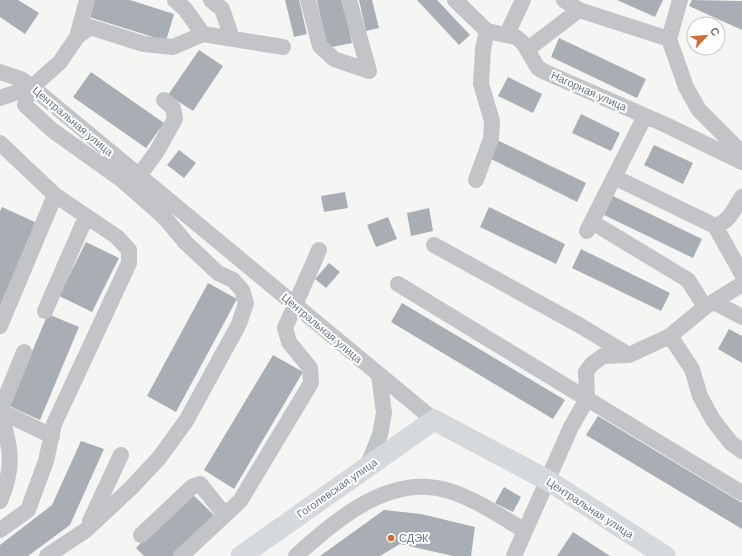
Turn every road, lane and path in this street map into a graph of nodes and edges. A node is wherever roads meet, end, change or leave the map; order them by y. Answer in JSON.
{"nodes":[{"id":1,"x":87,"y":0,"type":"edge"},
{"id":2,"x":176,"y":0,"type":"edge"},
{"id":3,"x":212,"y":0,"type":"edge"},
{"id":4,"x":308,"y":0,"type":"edge"},
{"id":5,"x":349,"y":0,"type":"edge"},
{"id":6,"x":455,"y":0,"type":"edge"},
{"id":7,"x":523,"y":0,"type":"edge"},
{"id":8,"x":564,"y":0,"type":"edge"},
{"id":9,"x":680,"y":0,"type":"edge"},
{"id":10,"x":579,"y":10,"type":"junction"},
{"id":11,"x":487,"y":31,"type":"junction"},
{"id":12,"x":202,"y":34,"type":"junction"},
{"id":13,"x":507,"y":34,"type":"junction"},
{"id":14,"x":77,"y":37,"type":"junction"},
{"id":15,"x":232,"y":38,"type":"junction"},
{"id":16,"x":669,"y":40,"type":"junction"},
{"id":17,"x":283,"y":47,"type":"dead end"},
{"id":18,"x":528,"y":49,"type":"junction"},
{"id":19,"x":0,"y":72,"type":"edge"},
{"id":20,"x":32,"y":87,"type":"junction"},
{"id":21,"x":0,"y":98,"type":"edge"},
{"id":22,"x":164,"y":100,"type":"dead end"},
{"id":23,"x":645,"y":116,"type":"junction"},
{"id":24,"x":0,"y":143,"type":"edge"},
{"id":25,"x":742,"y":153,"type":"edge"},
{"id":26,"x":742,"y":162,"type":"edge"},
{"id":27,"x":139,"y":176,"type":"junction"},
{"id":28,"x":614,"y":177,"type":"junction"},
{"id":29,"x":476,"y":180,"type":"dead end"},
{"id":30,"x":55,"y":194,"type":"junction"},
{"id":31,"x":742,"y":197,"type":"edge"},
{"id":32,"x":86,"y":217,"type":"junction"},
{"id":33,"x":715,"y":226,"type":"junction"},
{"id":34,"x":434,"y":245,"type":"dead end"},
{"id":35,"x":318,"y":250,"type":"dead end"},
{"id":36,"x":742,"y":274,"type":"edge"},
{"id":37,"x":398,"y":284,"type":"dead end"},
{"id":38,"x":742,"y":284,"type":"edge"},
{"id":39,"x":710,"y":305,"type":"junction"},
{"id":40,"x":296,"y":306,"type":"junction"},
{"id":41,"x":45,"y":311,"type":"dead end"},
{"id":42,"x":742,"y":317,"type":"edge"},
{"id":43,"x":0,"y":326,"type":"edge"},
{"id":44,"x":670,"y":336,"type":"junction"},
{"id":45,"x":24,"y":352,"type":"dead end"},
{"id":46,"x":629,"y":355,"type":"junction"},
{"id":47,"x":379,"y":374,"type":"junction"},
{"id":48,"x":587,"y":399,"type":"junction"},
{"id":49,"x":0,"y":411,"type":"edge"},
{"id":50,"x":434,"y":420,"type":"junction"},
{"id":51,"x":52,"y":436,"type":"junction"},
{"id":52,"x":742,"y":451,"type":"edge"},
{"id":53,"x":121,"y":455,"type":"dead end"},
{"id":54,"x":367,"y":467,"type":"junction"},
{"id":55,"x":549,"y":481,"type":"junction"},
{"id":56,"x":742,"y":493,"type":"edge"},
{"id":57,"x":0,"y":501,"type":"edge"},
{"id":58,"x":226,"y":515,"type":"junction"},
{"id":59,"x":0,"y":530,"type":"edge"},
{"id":60,"x":86,"y":530,"type":"junction"},
{"id":61,"x":525,"y":531,"type":"junction"},
{"id":62,"x":142,"y":534,"type":"dead end"},
{"id":63,"x":47,"y":556,"type":"edge"},
{"id":64,"x":181,"y":556,"type":"edge"},
{"id":65,"x":241,"y":556,"type":"edge"},
{"id":66,"x":296,"y":556,"type":"edge"},
{"id":67,"x":514,"y":556,"type":"edge"},
{"id":68,"x":665,"y":556,"type":"edge"}],
"edges":[{"from":1,"to":14,"type":"street"},
{"from":2,"to":12,"type":"street"},
{"from":3,"to":15,"type":"street"},
{"from":4,"to":5,"type":"street"},
{"from":6,"to":11,"type":"street"},
{"from":7,"to":13,"type":"street"},
{"from":8,"to":10,"type":"street"},
{"from":9,"to":16,"type":"street"},
{"from":10,"to":16,"type":"street"},
{"from":10,"to":18,"type":"street"},
{"from":11,"to":13,"type":"street","name":"Нагорная улица"},
{"from":11,"to":29,"type":"street"},
{"from":12,"to":14,"type":"street"},
{"from":12,"to":15,"type":"street"},
{"from":13,"to":18,"type":"street","name":"Нагорная улица"},
{"from":14,"to":20,"type":"street"},
{"from":15,"to":17,"type":"street"},
{"from":16,"to":25,"type":"street"},
{"from":18,"to":23,"type":"street","name":"Нагорная улица"},
{"from":19,"to":20,"type":"street","name":"Центральная улица"},
{"from":20,"to":21,"type":"street"},
{"from":20,"to":27,"type":"street","name":"Центральная улица"},
{"from":20,"to":60,"type":"street"},
{"from":22,"to":27,"type":"street"},
{"from":23,"to":26,"type":"street","name":"Нагорная улица"},
{"from":23,"to":28,"type":"street"},
{"from":24,"to":30,"type":"street"},
{"from":27,"to":40,"type":"street","name":"Центральная улица"},
{"from":28,"to":33,"type":"street"},
{"from":28,"to":39,"type":"street"},
{"from":30,"to":32,"type":"street"},
{"from":30,"to":43,"type":"street"},
{"from":31,"to":33,"type":"street"},
{"from":32,"to":41,"type":"street"},
{"from":32,"to":51,"type":"street"},
{"from":33,"to":36,"type":"street"},
{"from":34,"to":46,"type":"street"},
{"from":35,"to":40,"type":"street"},
{"from":37,"to":48,"type":"street"},
{"from":38,"to":39,"type":"street"},
{"from":39,"to":42,"type":"street"},
{"from":39,"to":44,"type":"street"},
{"from":40,"to":47,"type":"street","name":"Центральная улица"},
{"from":40,"to":58,"type":"street"},
{"from":44,"to":46,"type":"street"},
{"from":44,"to":52,"type":"street"},
{"from":45,"to":49,"type":"street"},
{"from":46,"to":48,"type":"street"},
{"from":47,"to":50,"type":"street","name":"Центральная улица"},
{"from":47,"to":54,"type":"street"},
{"from":48,"to":55,"type":"street"},
{"from":48,"to":56,"type":"street"},
{"from":49,"to":51,"type":"street"},
{"from":49,"to":57,"type":"street"},
{"from":50,"to":54,"type":"main road","name":"Гоголевская улица"},
{"from":50,"to":55,"type":"main road","name":"Центральная улица"},
{"from":51,"to":59,"type":"street"},
{"from":53,"to":60,"type":"street"},
{"from":54,"to":65,"type":"main road","name":"Гоголевская улица"},
{"from":55,"to":61,"type":"street"},
{"from":55,"to":68,"type":"main road","name":"Центральная улица"},
{"from":58,"to":62,"type":"street"},
{"from":58,"to":64,"type":"street"},
{"from":60,"to":63,"type":"street"},
{"from":61,"to":66,"type":"street"},
{"from":61,"to":67,"type":"street"}]}
